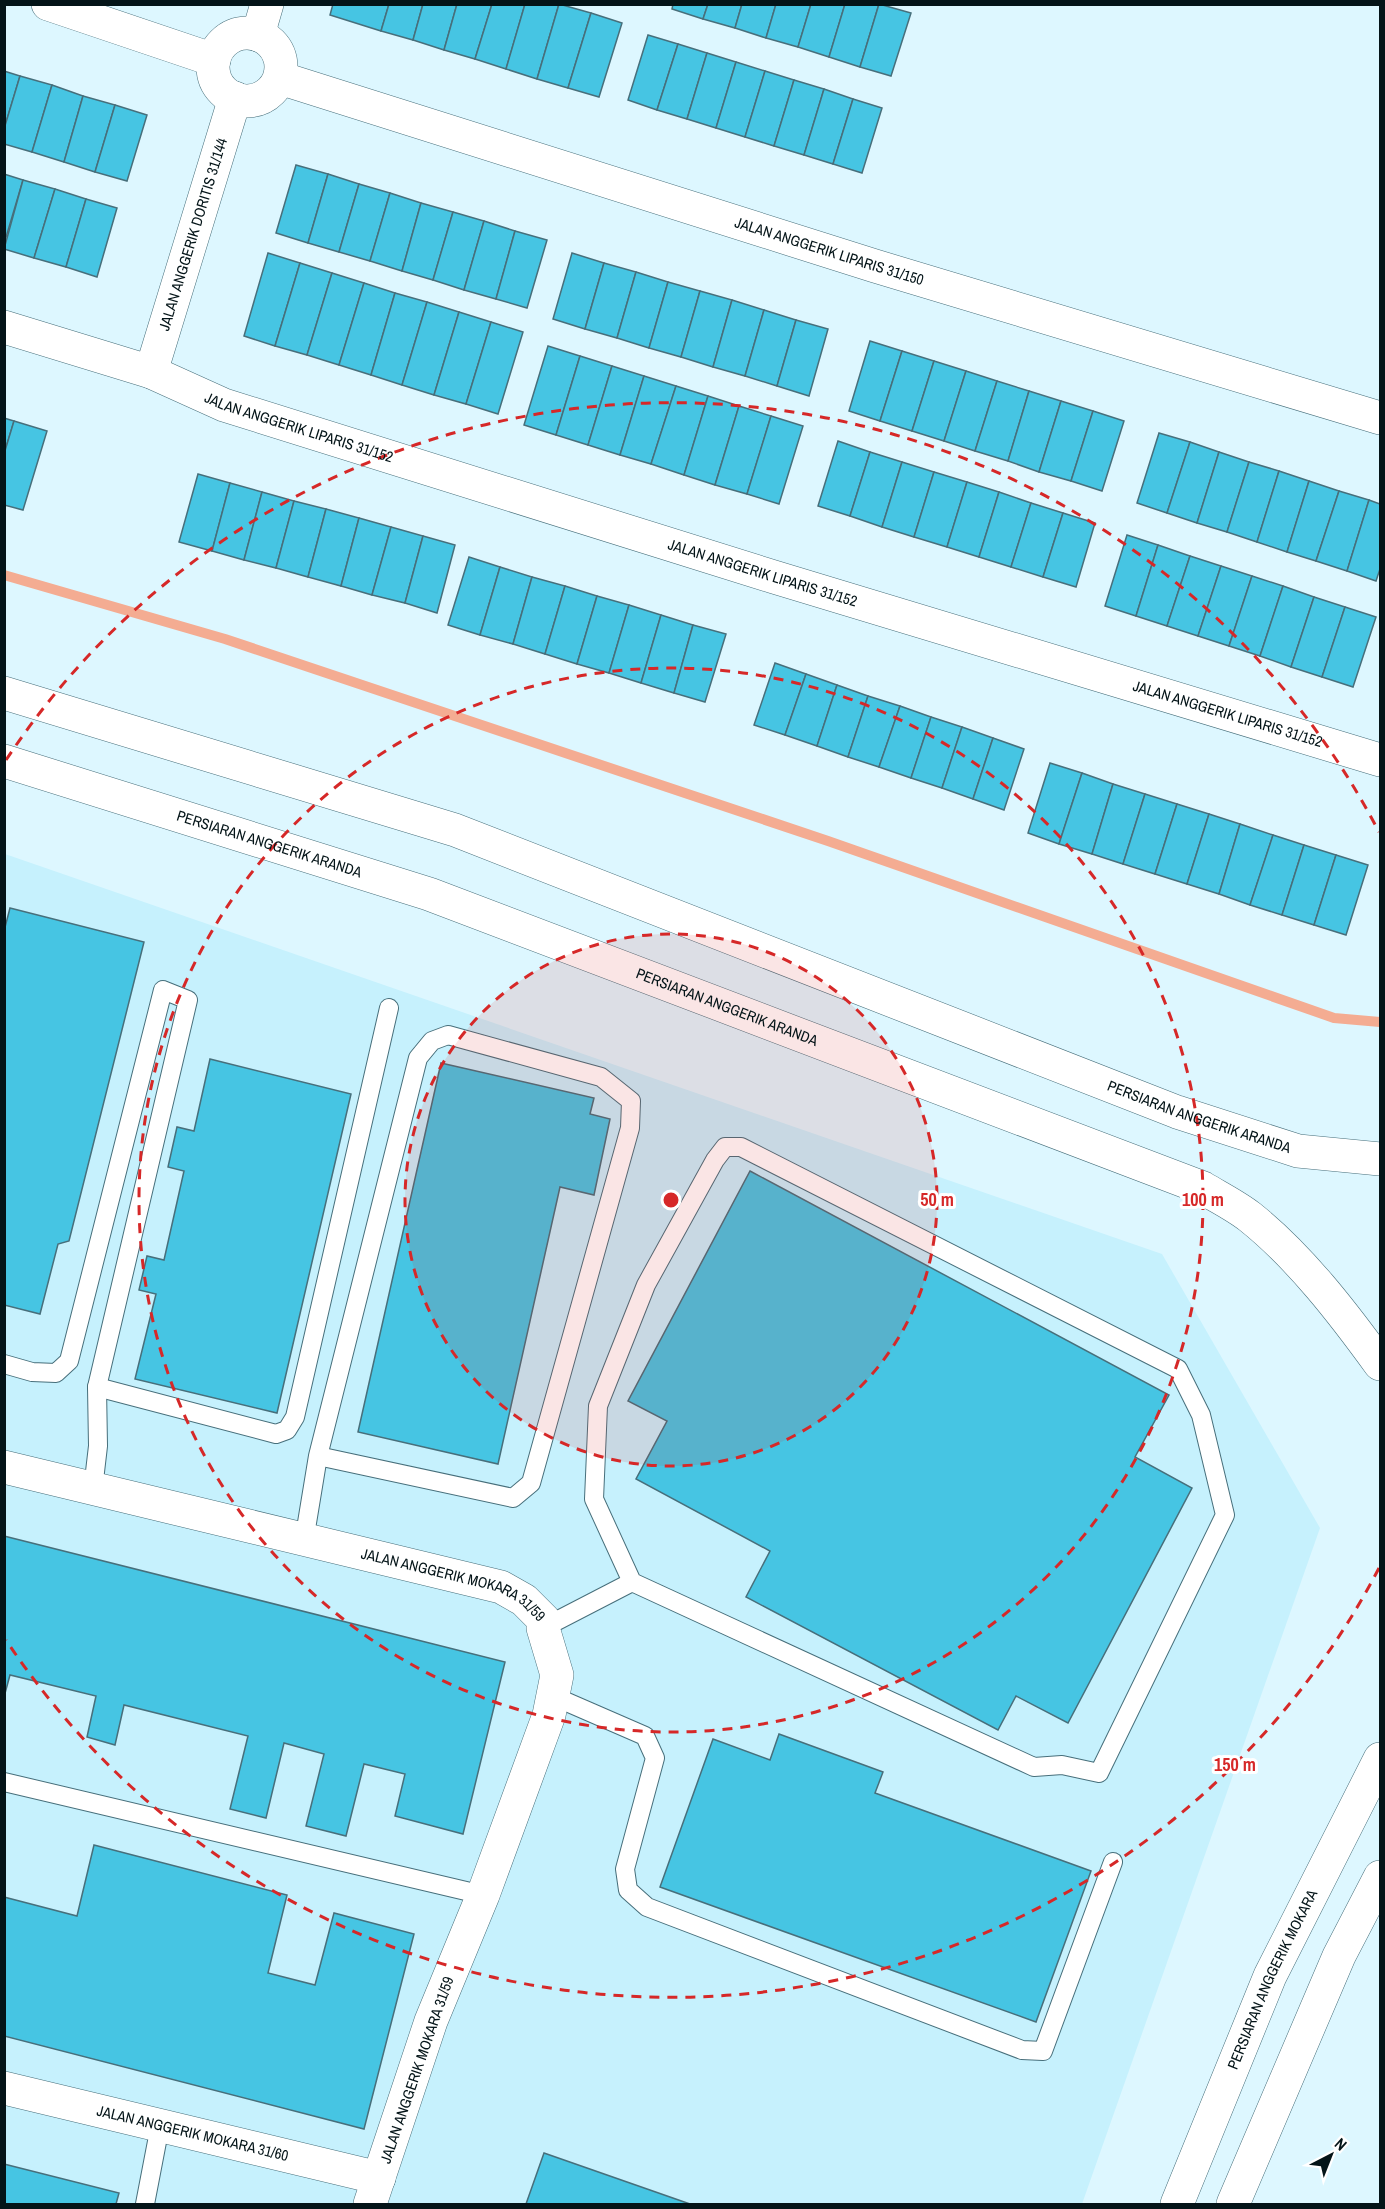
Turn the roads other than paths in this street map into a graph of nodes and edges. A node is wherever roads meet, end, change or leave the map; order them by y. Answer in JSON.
{"nodes":[{"id":1,"x":48,"y":4,"type":"edge"},
{"id":2,"x":262,"y":20,"type":"edge"},
{"id":3,"x":214,"y":60,"type":"junction"},
{"id":4,"x":280,"y":78,"type":"junction"},
{"id":5,"x":235,"y":98,"type":"junction"},
{"id":6,"x":4,"y":327,"type":"edge"},
{"id":7,"x":151,"y":372,"type":"junction"},
{"id":8,"x":1380,"y":418,"type":"edge"},
{"id":9,"x":4,"y":693,"type":"edge"},
{"id":10,"x":1380,"y":760,"type":"edge"},
{"id":11,"x":4,"y":761,"type":"edge"},
{"id":12,"x":389,"y":1008,"type":"dead end"},
{"id":13,"x":1380,"y":1158,"type":"edge"},
{"id":14,"x":4,"y":1364,"type":"edge"},
{"id":15,"x":1380,"y":1364,"type":"edge"},
{"id":16,"x":97,"y":1387,"type":"junction"},
{"id":17,"x":318,"y":1455,"type":"junction"},
{"id":18,"x":4,"y":1467,"type":"edge"},
{"id":19,"x":93,"y":1489,"type":"junction"},
{"id":20,"x":304,"y":1541,"type":"junction"},
{"id":21,"x":632,"y":1582,"type":"junction"},
{"id":22,"x":543,"y":1628,"type":"junction"},
{"id":23,"x":553,"y":1696,"type":"junction"},
{"id":24,"x":1380,"y":1759,"type":"edge"},
{"id":25,"x":4,"y":1782,"type":"edge"},
{"id":26,"x":1113,"y":1862,"type":"dead end"},
{"id":27,"x":1380,"y":1878,"type":"edge"},
{"id":28,"x":483,"y":1895,"type":"junction"},
{"id":29,"x":4,"y":2088,"type":"edge"},
{"id":30,"x":160,"y":2126,"type":"junction"},
{"id":31,"x":374,"y":2192,"type":"edge"},
{"id":32,"x":145,"y":2205,"type":"edge"},
{"id":33,"x":1177,"y":2205,"type":"edge"},
{"id":34,"x":1233,"y":2205,"type":"edge"}],
"edges":[{"from":1,"to":3,"type":"street"},
{"from":2,"to":3,"type":"street"},
{"from":2,"to":4,"type":"street"},
{"from":3,"to":5,"type":"street"},
{"from":4,"to":5,"type":"street"},
{"from":4,"to":8,"type":"street","name":"JALAN ANGGERIK LIPARIS 31/150"},
{"from":5,"to":7,"type":"street","name":"JALAN ANGGERIK DORITIS 31/144"},
{"from":6,"to":7,"type":"street","name":"JALAN ANGGERIK LIPARIS 31/152"},
{"from":7,"to":10,"type":"street","name":"JALAN ANGGERIK LIPARIS 31/152"},
{"from":9,"to":13,"type":"street","name":"PERSIARAN ANGGERIK ARANDA"},
{"from":11,"to":15,"type":"street","name":"PERSIARAN ANGGERIK ARANDA"},
{"from":12,"to":16,"type":"lane"},
{"from":14,"to":16,"type":"lane"},
{"from":16,"to":19,"type":"lane"},
{"from":17,"to":17,"type":"lane"},
{"from":17,"to":20,"type":"lane"},
{"from":18,"to":19,"type":"street","name":"JALAN ANGGERIK MOKARA 31/59"},
{"from":19,"to":20,"type":"street","name":"JALAN ANGGERIK MOKARA 31/59"},
{"from":20,"to":22,"type":"street","name":"JALAN ANGGERIK MOKARA 31/59"},
{"from":21,"to":21,"type":"lane"},
{"from":21,"to":22,"type":"lane"},
{"from":22,"to":23,"type":"street","name":"JALAN ANGGERIK MOKARA 31/59"},
{"from":23,"to":26,"type":"lane"},
{"from":23,"to":28,"type":"street","name":"JALAN ANGGERIK MOKARA 31/59"},
{"from":24,"to":33,"type":"street","name":"PERSIARAN ANGGERIK MOKARA"},
{"from":25,"to":28,"type":"lane"},
{"from":27,"to":34,"type":"street"},
{"from":28,"to":31,"type":"street","name":"JALAN ANGGERIK MOKARA 31/59"},
{"from":29,"to":30,"type":"street","name":"JALAN ANGGERIK MOKARA 31/60"},
{"from":30,"to":31,"type":"street","name":"JALAN ANGGERIK MOKARA 31/60"},
{"from":30,"to":32,"type":"lane"}]}
